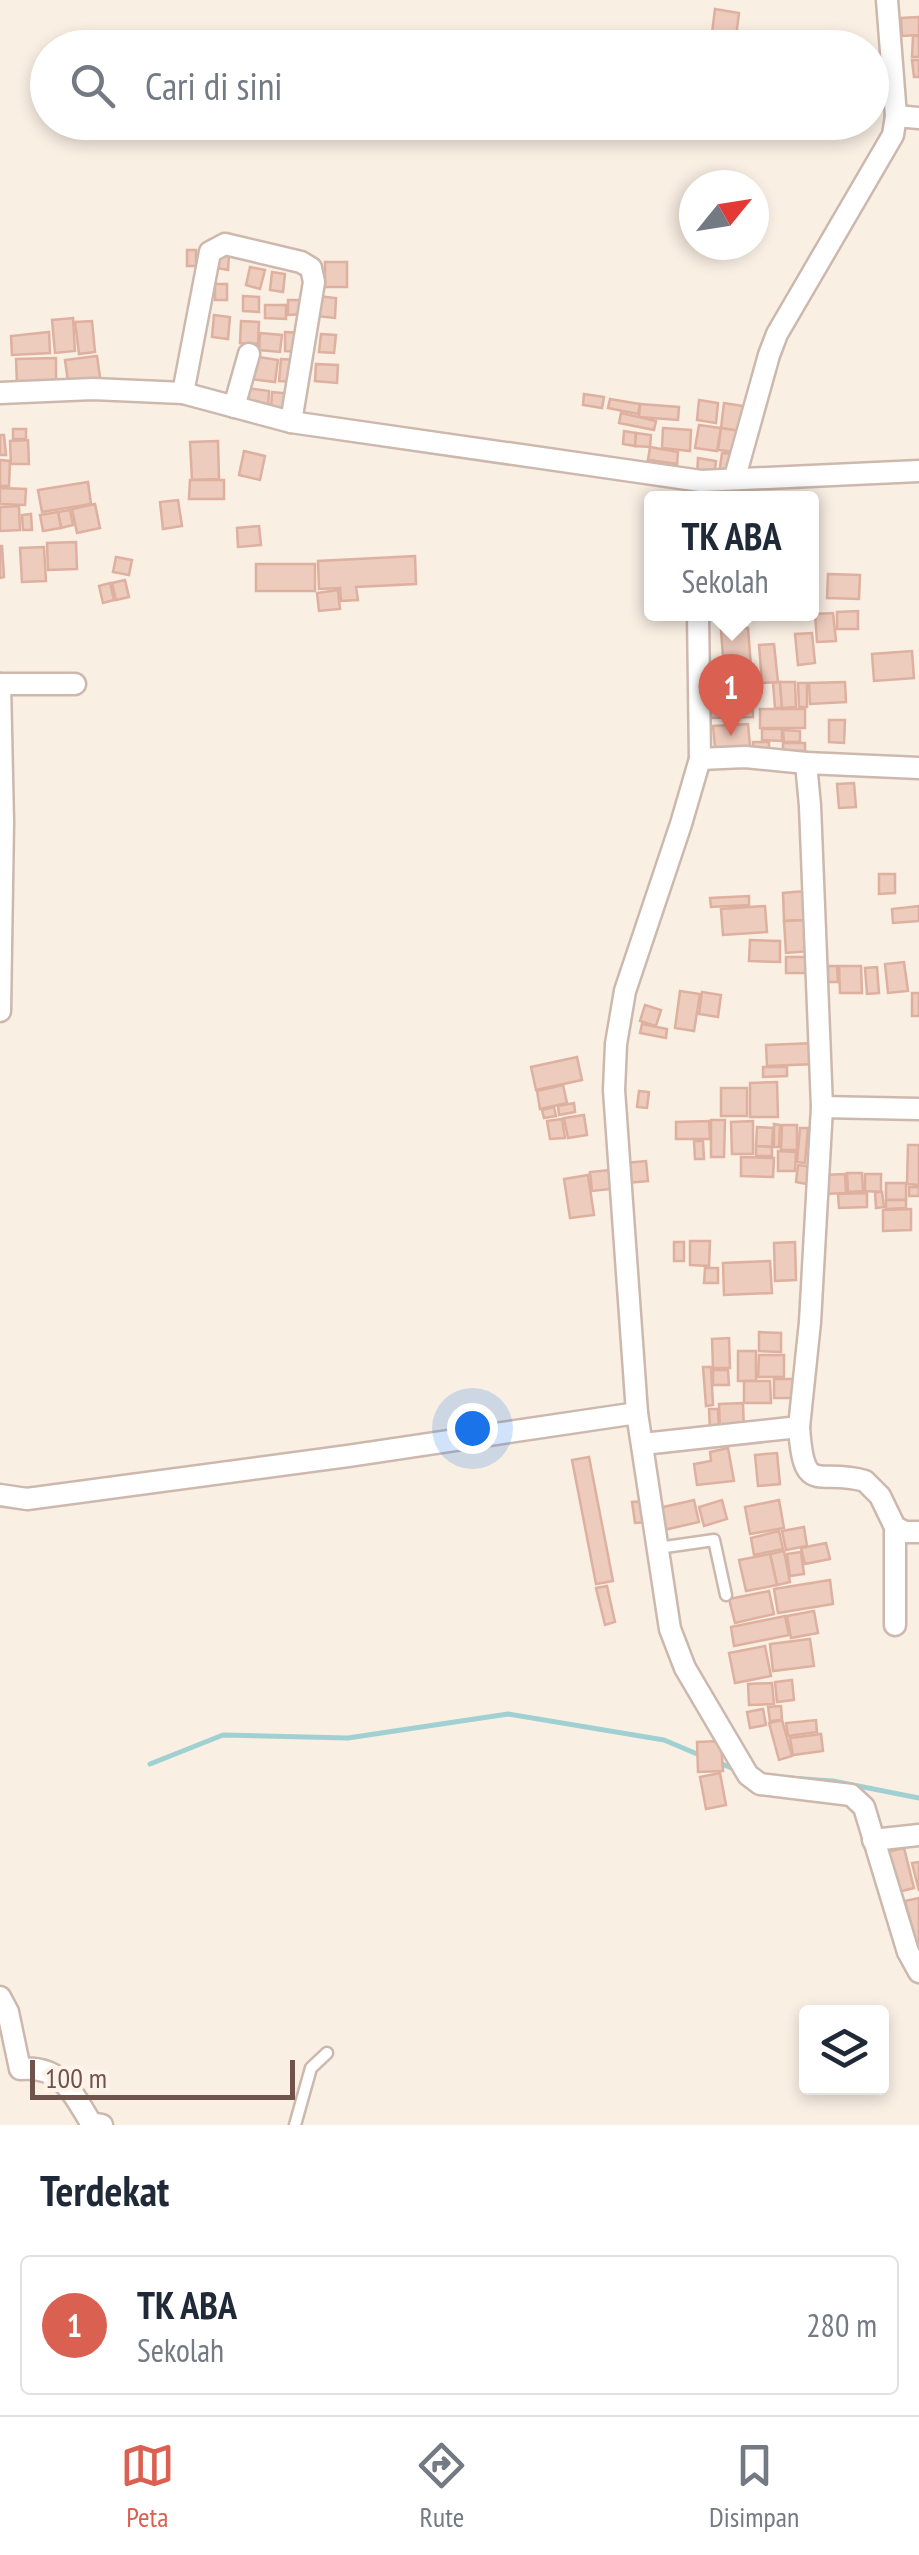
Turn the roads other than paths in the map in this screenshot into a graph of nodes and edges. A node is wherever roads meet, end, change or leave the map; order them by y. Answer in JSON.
{"nodes":[{"id":1,"x":887,"y":0,"type":"edge"},
{"id":2,"x":896,"y":116,"type":"junction"},
{"id":3,"x":919,"y":118,"type":"edge"},
{"id":4,"x":249,"y":354,"type":"dead end"},
{"id":5,"x":0,"y":393,"type":"edge"},
{"id":6,"x":184,"y":393,"type":"junction"},
{"id":7,"x":234,"y":407,"type":"junction"},
{"id":8,"x":291,"y":422,"type":"junction"},
{"id":9,"x":919,"y":471,"type":"edge"},
{"id":10,"x":735,"y":477,"type":"junction"},
{"id":11,"x":701,"y":490,"type":"edge"},
{"id":12,"x":698,"y":621,"type":"edge"},
{"id":13,"x":0,"y":684,"type":"edge"},
{"id":14,"x":74,"y":684,"type":"dead end"},
{"id":15,"x":700,"y":759,"type":"junction"},
{"id":16,"x":806,"y":764,"type":"junction"},
{"id":17,"x":919,"y":768,"type":"edge"},
{"id":18,"x":0,"y":1011,"type":"edge"},
{"id":19,"x":822,"y":1108,"type":"junction"},
{"id":20,"x":919,"y":1108,"type":"edge"},
{"id":21,"x":636,"y":1413,"type":"junction"},
{"id":22,"x":799,"y":1428,"type":"junction"},
{"id":23,"x":643,"y":1444,"type":"junction"},
{"id":24,"x":0,"y":1495,"type":"edge"},
{"id":25,"x":894,"y":1527,"type":"junction"},
{"id":26,"x":919,"y":1532,"type":"edge"},
{"id":27,"x":658,"y":1548,"type":"junction"},
{"id":28,"x":726,"y":1595,"type":"dead end"},
{"id":29,"x":894,"y":1624,"type":"dead end"},
{"id":30,"x":919,"y":1836,"type":"edge"},
{"id":31,"x":872,"y":1840,"type":"junction"},
{"id":32,"x":919,"y":1972,"type":"edge"},
{"id":33,"x":0,"y":1997,"type":"edge"},
{"id":34,"x":327,"y":2054,"type":"dead end"},
{"id":35,"x":10,"y":2071,"type":"edge"},
{"id":36,"x":102,"y":2125,"type":"edge"},
{"id":37,"x":295,"y":2125,"type":"edge"}],
"edges":[{"from":1,"to":2,"type":"street"},
{"from":2,"to":3,"type":"street"},
{"from":2,"to":10,"type":"street"},
{"from":4,"to":7,"type":"street"},
{"from":5,"to":6,"type":"street"},
{"from":6,"to":7,"type":"street"},
{"from":6,"to":8,"type":"street"},
{"from":7,"to":8,"type":"street"},
{"from":8,"to":11,"type":"street"},
{"from":9,"to":10,"type":"street"},
{"from":10,"to":11,"type":"street"},
{"from":12,"to":15,"type":"street"},
{"from":13,"to":14,"type":"street"},
{"from":13,"to":18,"type":"street"},
{"from":15,"to":16,"type":"street"},
{"from":15,"to":21,"type":"street"},
{"from":16,"to":17,"type":"street"},
{"from":16,"to":19,"type":"street"},
{"from":19,"to":20,"type":"street"},
{"from":19,"to":22,"type":"street"},
{"from":21,"to":23,"type":"street"},
{"from":21,"to":24,"type":"street"},
{"from":22,"to":23,"type":"street"},
{"from":22,"to":25,"type":"street"},
{"from":23,"to":27,"type":"street"},
{"from":25,"to":26,"type":"street"},
{"from":25,"to":29,"type":"street"},
{"from":27,"to":28,"type":"lane"},
{"from":27,"to":31,"type":"street"},
{"from":30,"to":31,"type":"street"},
{"from":31,"to":32,"type":"street"},
{"from":33,"to":35,"type":"street"},
{"from":34,"to":37,"type":"lane"},
{"from":35,"to":36,"type":"street"}]}
